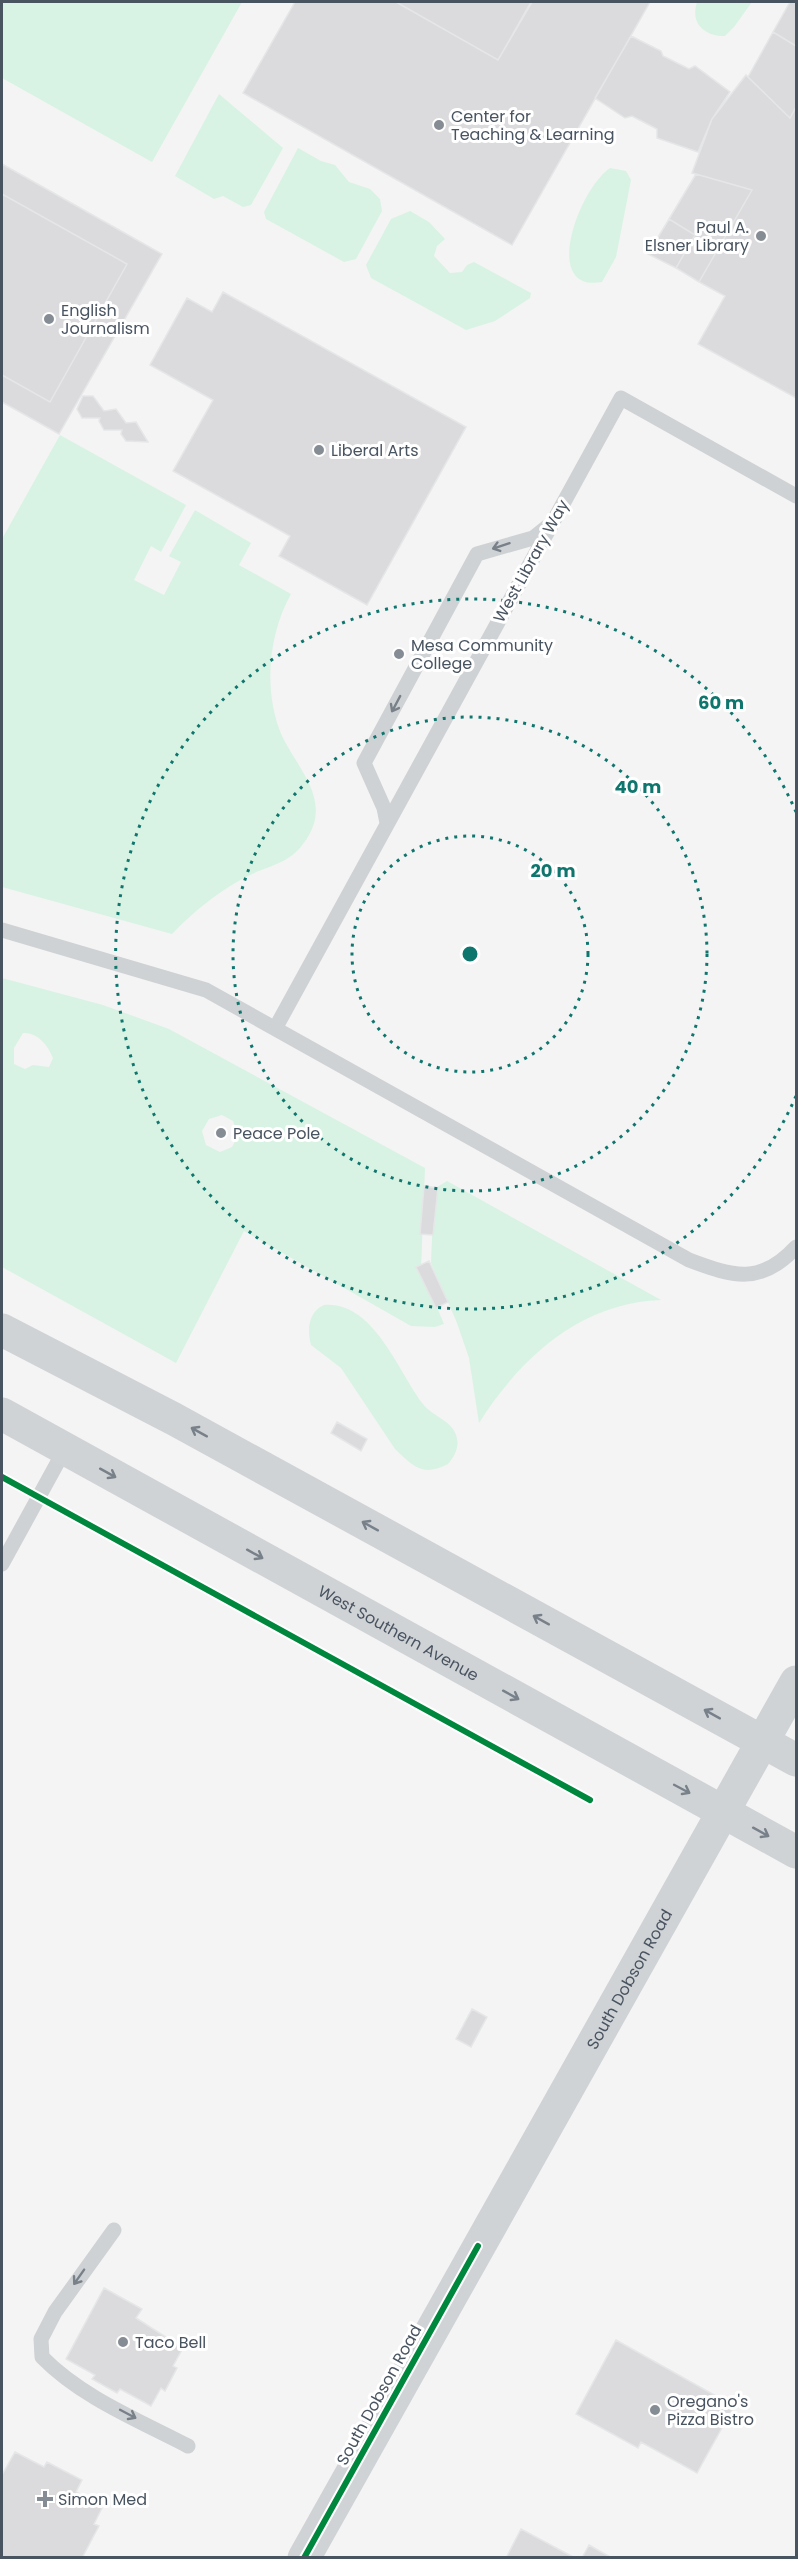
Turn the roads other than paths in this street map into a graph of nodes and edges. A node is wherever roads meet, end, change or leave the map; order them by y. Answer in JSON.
{"nodes":[{"id":1,"x":796,"y":496,"type":"edge"},
{"id":2,"x":553,"y":522,"type":"junction"},
{"id":3,"x":387,"y":823,"type":"junction"},
{"id":4,"x":2,"y":930,"type":"edge"},
{"id":5,"x":276,"y":1027,"type":"junction"},
{"id":6,"x":796,"y":1247,"type":"edge"},
{"id":7,"x":2,"y":1330,"type":"edge"},
{"id":8,"x":2,"y":1347,"type":"edge"},
{"id":9,"x":64,"y":1363,"type":"junction"},
{"id":10,"x":2,"y":1414,"type":"edge"},
{"id":11,"x":65,"y":1449,"type":"junction"},
{"id":12,"x":2,"y":1564,"type":"edge"},
{"id":13,"x":796,"y":1682,"type":"edge"},
{"id":14,"x":763,"y":1742,"type":"junction"},
{"id":15,"x":796,"y":1760,"type":"edge"},
{"id":16,"x":725,"y":1812,"type":"junction"},
{"id":17,"x":796,"y":1852,"type":"edge"},
{"id":18,"x":114,"y":2230,"type":"dead end"},
{"id":19,"x":188,"y":2446,"type":"dead end"},
{"id":20,"x":304,"y":2558,"type":"edge"}],
"edges":[{"from":1,"to":2,"type":"lane","name":"West Library Way"},
{"from":2,"to":3,"type":"lane","name":"West Library Way"},
{"from":2,"to":3,"type":"lane","one_way":true},
{"from":3,"to":5,"type":"lane","name":"West Library Way"},
{"from":4,"to":5,"type":"lane"},
{"from":5,"to":6,"type":"lane"},
{"from":7,"to":9,"type":"main road"},
{"from":8,"to":9,"type":"main road"},
{"from":14,"to":9,"type":"main road","one_way":true},
{"from":10,"to":11,"type":"main road","name":"West Southern Avenue"},
{"from":11,"to":12,"type":"lane"},
{"from":11,"to":16,"type":"main road","name":"West Southern Avenue","one_way":true},
{"from":13,"to":14,"type":"main road","name":"South Dobson Road"},
{"from":14,"to":15,"type":"main road"},
{"from":14,"to":16,"type":"main road","name":"South Dobson Road"},
{"from":16,"to":17,"type":"main road","name":"West Southern Avenue","one_way":true},
{"from":16,"to":20,"type":"main road","name":"South Dobson Road"},
{"from":18,"to":19,"type":"lane","one_way":true}]}
